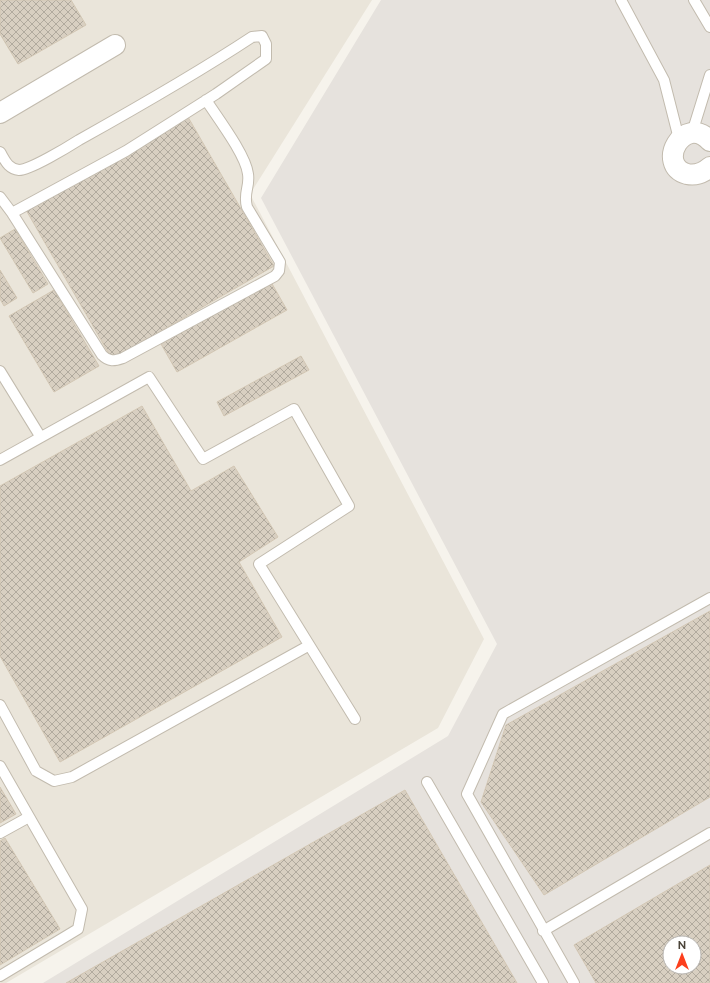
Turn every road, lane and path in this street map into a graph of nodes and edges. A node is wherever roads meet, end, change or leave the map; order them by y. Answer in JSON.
{"nodes":[{"id":1,"x":621,"y":0,"type":"edge"},
{"id":2,"x":694,"y":0,"type":"edge"},
{"id":3,"x":710,"y":27,"type":"edge"},
{"id":4,"x":115,"y":45,"type":"dead end"},
{"id":5,"x":710,"y":75,"type":"edge"},
{"id":6,"x":206,"y":100,"type":"junction"},
{"id":7,"x":0,"y":113,"type":"edge"},
{"id":8,"x":685,"y":136,"type":"junction"},
{"id":9,"x":710,"y":141,"type":"edge"},
{"id":10,"x":0,"y":152,"type":"edge"},
{"id":11,"x":709,"y":172,"type":"edge"},
{"id":12,"x":0,"y":197,"type":"edge"},
{"id":13,"x":12,"y":214,"type":"junction"},
{"id":14,"x":0,"y":371,"type":"edge"},
{"id":15,"x":40,"y":436,"type":"junction"},
{"id":16,"x":0,"y":460,"type":"edge"},
{"id":17,"x":710,"y":598,"type":"edge"},
{"id":18,"x":308,"y":646,"type":"junction"},
{"id":19,"x":0,"y":705,"type":"edge"},
{"id":20,"x":355,"y":719,"type":"dead end"},
{"id":21,"x":0,"y":766,"type":"edge"},
{"id":22,"x":427,"y":782,"type":"dead end"},
{"id":23,"x":29,"y":817,"type":"junction"},
{"id":24,"x":710,"y":833,"type":"edge"},
{"id":25,"x":0,"y":834,"type":"edge"},
{"id":26,"x":543,"y":931,"type":"junction"},
{"id":27,"x":0,"y":976,"type":"edge"},
{"id":28,"x":543,"y":983,"type":"edge"},
{"id":29,"x":574,"y":983,"type":"edge"}],
"edges":[{"from":1,"to":8,"type":"lane"},
{"from":2,"to":3,"type":"lane"},
{"from":4,"to":7,"type":"street"},
{"from":5,"to":8,"type":"lane"},
{"from":6,"to":10,"type":"lane"},
{"from":6,"to":13,"type":"lane"},
{"from":6,"to":13,"type":"lane"},
{"from":8,"to":9,"type":"street"},
{"from":8,"to":11,"type":"street"},
{"from":12,"to":13,"type":"lane"},
{"from":14,"to":15,"type":"lane"},
{"from":15,"to":16,"type":"lane"},
{"from":15,"to":18,"type":"lane"},
{"from":17,"to":26,"type":"lane"},
{"from":18,"to":19,"type":"lane"},
{"from":18,"to":20,"type":"lane"},
{"from":21,"to":23,"type":"lane"},
{"from":22,"to":28,"type":"lane"},
{"from":23,"to":25,"type":"lane"},
{"from":23,"to":27,"type":"lane"},
{"from":24,"to":26,"type":"lane"},
{"from":26,"to":29,"type":"lane"}]}
